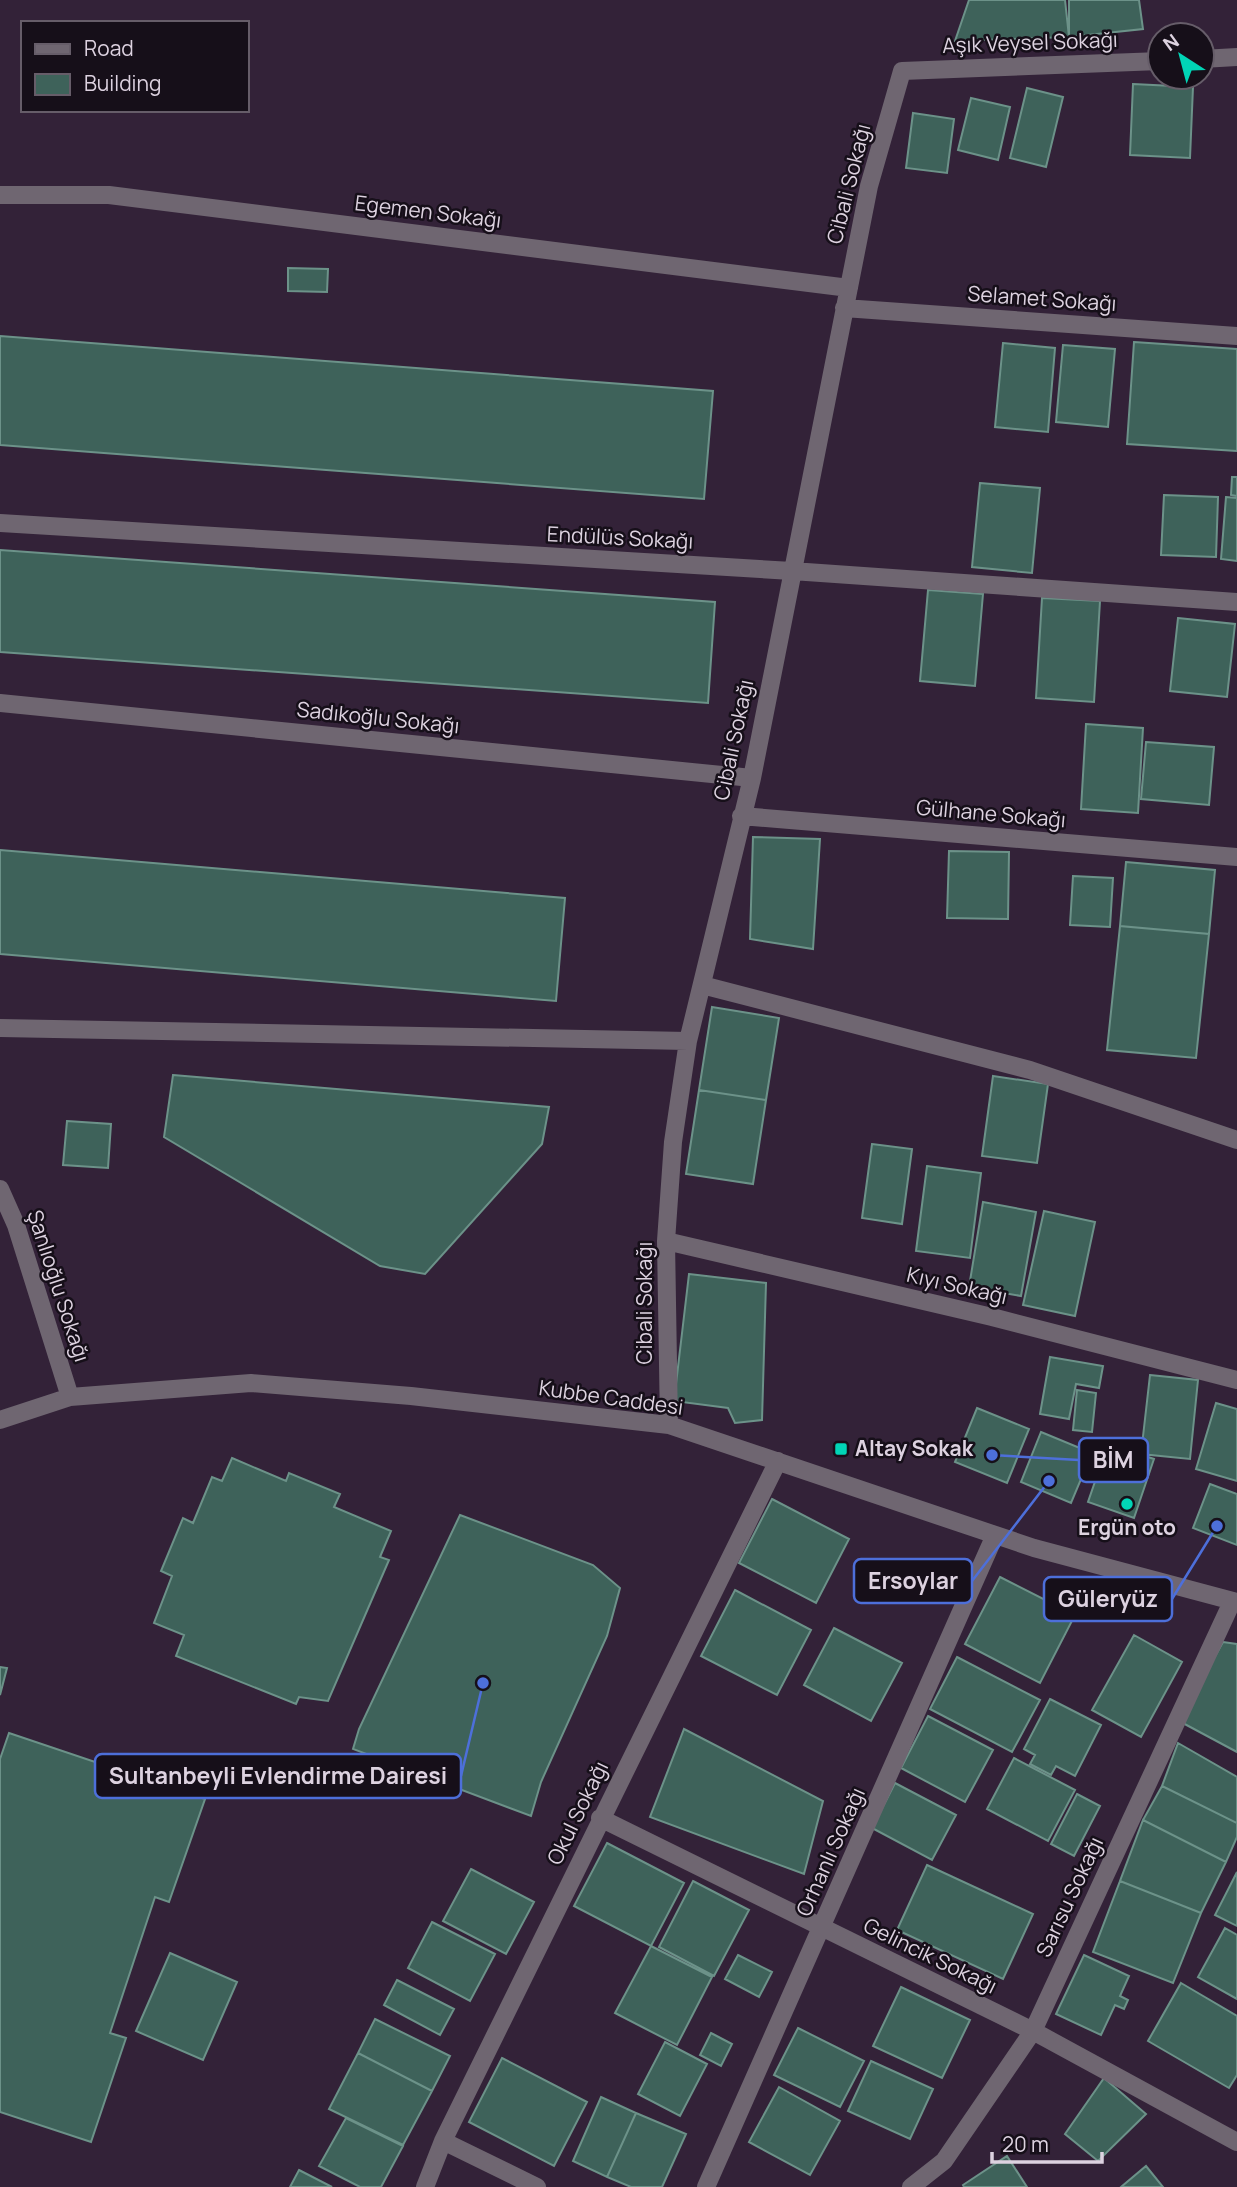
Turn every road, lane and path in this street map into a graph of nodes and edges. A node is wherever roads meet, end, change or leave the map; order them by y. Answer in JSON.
{"nodes":[{"id":1,"x":1237,"y":57,"type":"edge"},
{"id":2,"x":1216,"y":58,"type":"edge"},
{"id":3,"x":1146,"y":62,"type":"edge"},
{"id":4,"x":902,"y":71,"type":"joint"},
{"id":5,"x":0,"y":195,"type":"edge"},
{"id":6,"x":849,"y":288,"type":"junction"},
{"id":7,"x":844,"y":308,"type":"junction"},
{"id":8,"x":1237,"y":336,"type":"edge"},
{"id":9,"x":0,"y":523,"type":"edge"},
{"id":10,"x":792,"y":571,"type":"junction"},
{"id":11,"x":1237,"y":602,"type":"edge"},
{"id":12,"x":0,"y":703,"type":"edge"},
{"id":13,"x":752,"y":778,"type":"junction"},
{"id":14,"x":741,"y":816,"type":"junction"},
{"id":15,"x":1237,"y":857,"type":"edge"},
{"id":16,"x":702,"y":985,"type":"junction"},
{"id":17,"x":0,"y":1028,"type":"edge"},
{"id":18,"x":688,"y":1041,"type":"junction"},
{"id":19,"x":1237,"y":1140,"type":"edge"},
{"id":20,"x":0,"y":1189,"type":"edge"},
{"id":21,"x":666,"y":1241,"type":"junction"},
{"id":22,"x":1237,"y":1380,"type":"edge"},
{"id":23,"x":69,"y":1397,"type":"junction"},
{"id":24,"x":0,"y":1420,"type":"edge"},
{"id":25,"x":669,"y":1425,"type":"junction"},
{"id":26,"x":778,"y":1461,"type":"junction"},
{"id":27,"x":995,"y":1535,"type":"junction"},
{"id":28,"x":1235,"y":1602,"type":"edge"},
{"id":29,"x":600,"y":1818,"type":"junction"},
{"id":30,"x":822,"y":1929,"type":"junction"},
{"id":31,"x":1033,"y":2031,"type":"junction"},
{"id":32,"x":443,"y":2140,"type":"junction"},
{"id":33,"x":1237,"y":2142,"type":"edge"},
{"id":34,"x":425,"y":2187,"type":"edge"},
{"id":35,"x":537,"y":2187,"type":"edge"},
{"id":36,"x":706,"y":2187,"type":"edge"},
{"id":37,"x":911,"y":2187,"type":"edge"}],
"edges":[{"from":1,"to":2,"type":"street"},
{"from":3,"to":4,"type":"street","name":"Aşık Veysel Sokağı"},
{"from":4,"to":6,"type":"street","name":"Cibali Sokağı"},
{"from":5,"to":6,"type":"street","name":"Egemen Sokağı"},
{"from":6,"to":7,"type":"street","name":"Cibali Sokağı"},
{"from":7,"to":8,"type":"street","name":"Selamet Sokağı"},
{"from":7,"to":10,"type":"street","name":"Cibali Sokağı"},
{"from":9,"to":10,"type":"street","name":"Endülüs Sokağı"},
{"from":10,"to":11,"type":"street","name":"Endülüs Sokağı"},
{"from":10,"to":13,"type":"street","name":"Cibali Sokağı"},
{"from":12,"to":13,"type":"street","name":"Sadıkoğlu Sokağı"},
{"from":13,"to":14,"type":"street","name":"Cibali Sokağı"},
{"from":14,"to":15,"type":"street","name":"Gülhane Sokağı"},
{"from":14,"to":16,"type":"street","name":"Cibali Sokağı"},
{"from":16,"to":18,"type":"street","name":"Cibali Sokağı"},
{"from":16,"to":19,"type":"street"},
{"from":17,"to":18,"type":"street"},
{"from":18,"to":21,"type":"street","name":"Cibali Sokağı"},
{"from":20,"to":23,"type":"street","name":"Şanlıoğlu Sokağı"},
{"from":21,"to":22,"type":"street","name":"Kıyı Sokağı"},
{"from":21,"to":25,"type":"street","name":"Cibali Sokağı"},
{"from":23,"to":24,"type":"street","name":"Kubbe Caddesi"},
{"from":23,"to":25,"type":"street","name":"Kubbe Caddesi"},
{"from":25,"to":26,"type":"street","name":"Kubbe Caddesi"},
{"from":26,"to":27,"type":"street","name":"Kubbe Caddesi"},
{"from":26,"to":29,"type":"street","name":"Okul Sokağı"},
{"from":27,"to":28,"type":"street","name":"Kubbe Caddesi"},
{"from":27,"to":30,"type":"street","name":"Orhanlı Sokağı"},
{"from":28,"to":31,"type":"street","name":"Sarısu Sokağı"},
{"from":29,"to":30,"type":"street","name":"Gelincik Sokağı"},
{"from":29,"to":32,"type":"street","name":"Okul Sokağı"},
{"from":30,"to":31,"type":"street","name":"Gelincik Sokağı"},
{"from":30,"to":36,"type":"street","name":"Orhanlı Sokağı"},
{"from":31,"to":33,"type":"street","name":"Gelincik Sokağı"},
{"from":31,"to":37,"type":"street","name":"Sarısu Sokağı"},
{"from":32,"to":34,"type":"street","name":"Okul Sokağı"},
{"from":32,"to":35,"type":"street"}]}
